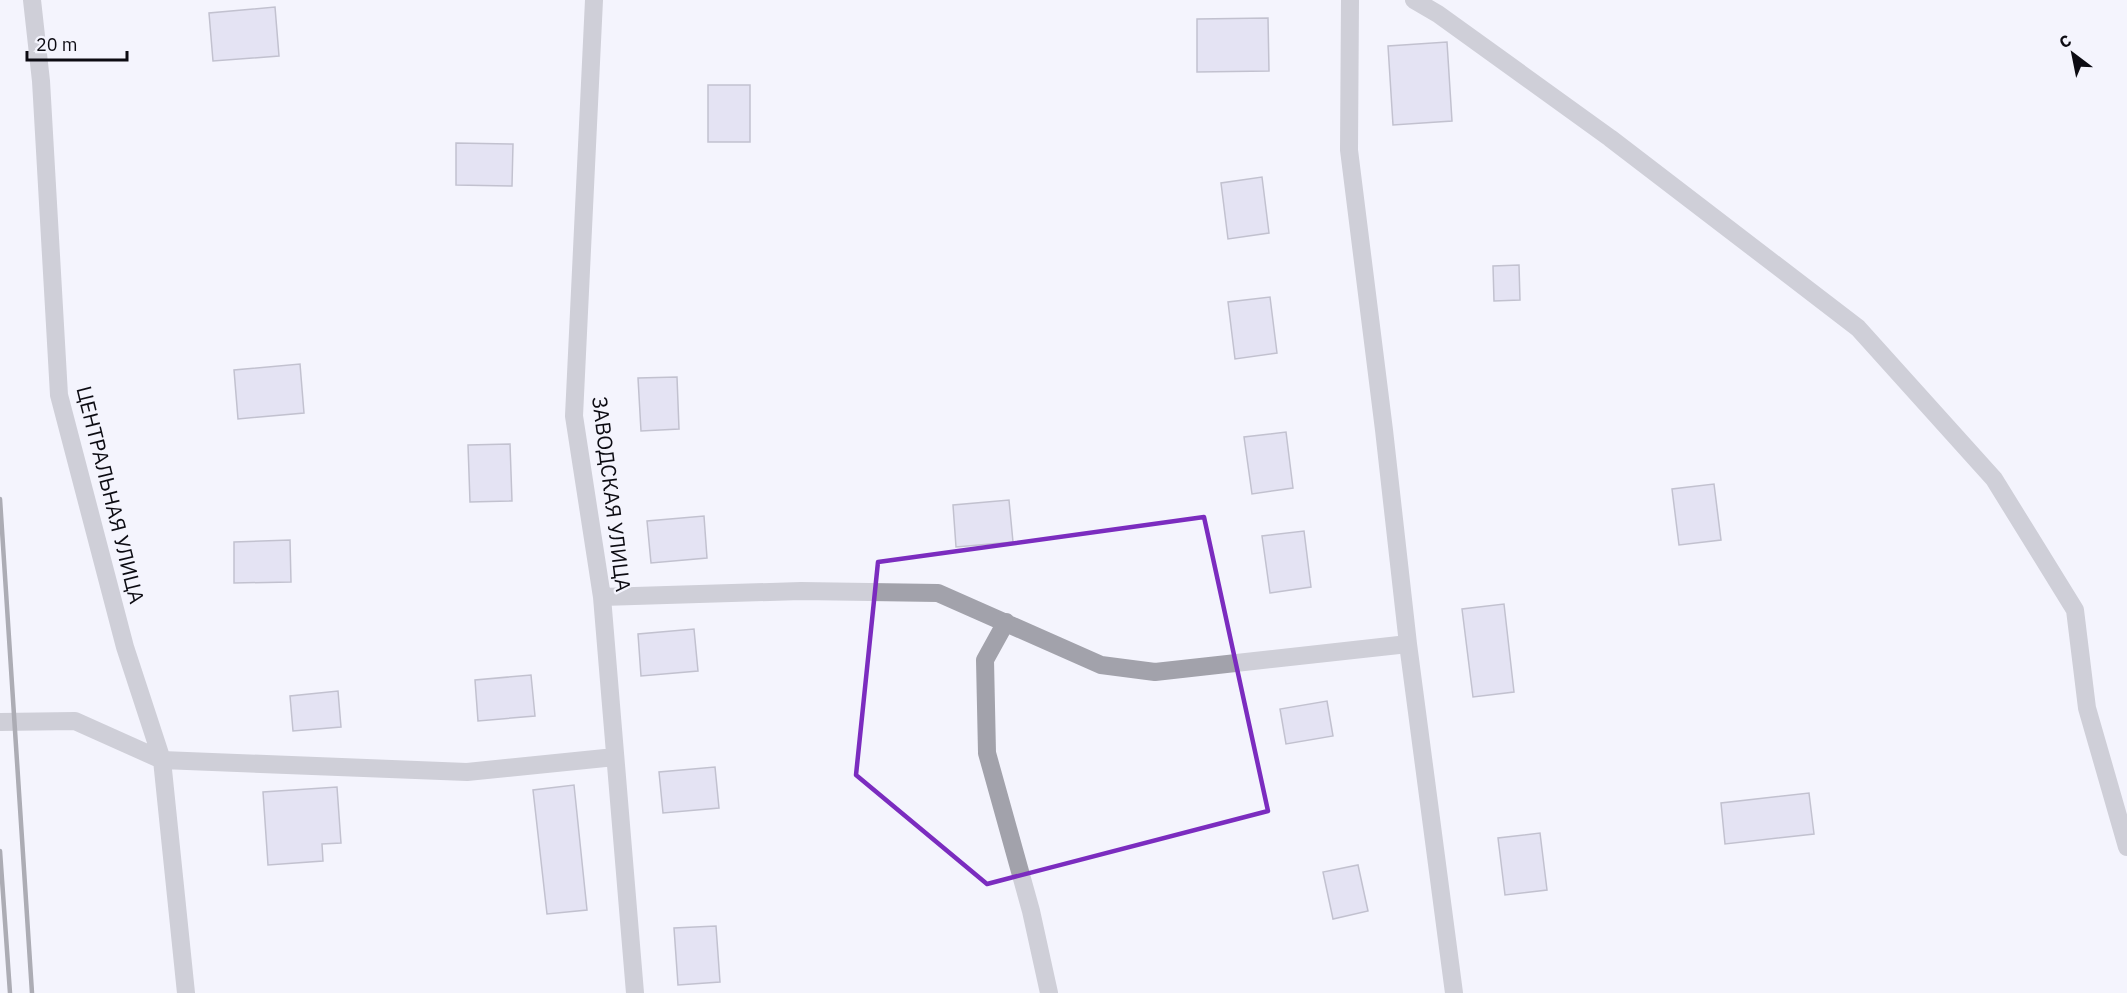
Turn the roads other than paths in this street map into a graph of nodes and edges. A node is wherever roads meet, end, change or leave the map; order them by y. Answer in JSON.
{"nodes":[{"id":1,"x":32,"y":0,"type":"edge"},
{"id":2,"x":594,"y":0,"type":"edge"},
{"id":3,"x":1350,"y":0,"type":"edge"},
{"id":4,"x":1414,"y":0,"type":"edge"},
{"id":5,"x":602,"y":597,"type":"junction"},
{"id":6,"x":1006,"y":622,"type":"junction"},
{"id":7,"x":1408,"y":644,"type":"junction"},
{"id":8,"x":0,"y":722,"type":"edge"},
{"id":9,"x":615,"y":757,"type":"junction"},
{"id":10,"x":162,"y":760,"type":"junction"},
{"id":11,"x":2127,"y":847,"type":"edge"},
{"id":12,"x":186,"y":993,"type":"edge"},
{"id":13,"x":635,"y":993,"type":"edge"},
{"id":14,"x":1049,"y":993,"type":"edge"},
{"id":15,"x":1454,"y":993,"type":"edge"}],
"edges":[{"from":1,"to":10,"type":"street","name":"ЦЕНТРАЛЬНАЯ УЛИЦА"},
{"from":2,"to":5,"type":"street","name":"ЗАВОДСКАЯ УЛИЦА"},
{"from":3,"to":7,"type":"street"},
{"from":4,"to":11,"type":"street"},
{"from":5,"to":6,"type":"street"},
{"from":5,"to":9,"type":"street","name":"ЗАВОДСКАЯ УЛИЦА"},
{"from":6,"to":7,"type":"street"},
{"from":6,"to":14,"type":"street"},
{"from":7,"to":15,"type":"street"},
{"from":8,"to":10,"type":"street"},
{"from":9,"to":10,"type":"street"},
{"from":9,"to":13,"type":"street","name":"ЗАВОДСКАЯ УЛИЦА"},
{"from":10,"to":12,"type":"street","name":"ЦЕНТРАЛЬНАЯ УЛИЦА"}]}
